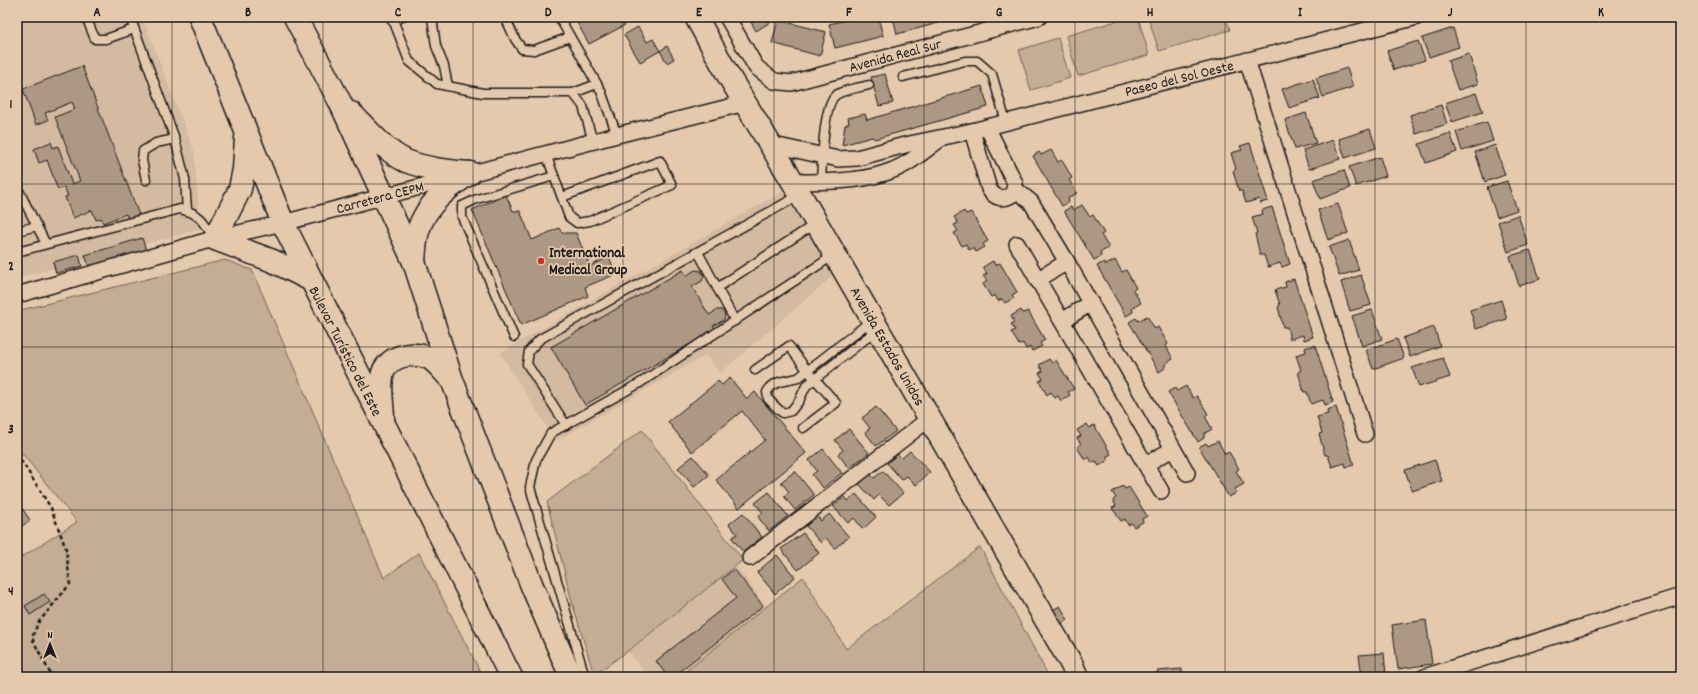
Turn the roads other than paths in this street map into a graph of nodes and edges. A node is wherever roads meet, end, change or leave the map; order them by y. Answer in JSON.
{"nodes":[{"id":1,"x":86,"y":17,"type":"edge"},
{"id":2,"x":130,"y":17,"type":"edge"},
{"id":3,"x":200,"y":17,"type":"edge"},
{"id":4,"x":294,"y":17,"type":"edge"},
{"id":5,"x":402,"y":17,"type":"edge"},
{"id":6,"x":432,"y":17,"type":"edge"},
{"id":7,"x":504,"y":17,"type":"edge"},
{"id":8,"x":559,"y":17,"type":"edge"},
{"id":9,"x":696,"y":17,"type":"edge"},
{"id":10,"x":727,"y":17,"type":"edge"},
{"id":11,"x":1039,"y":17,"type":"edge"},
{"id":12,"x":1417,"y":17,"type":"edge"},
{"id":13,"x":392,"y":19,"type":"edge"},
{"id":14,"x":134,"y":29,"type":"junction"},
{"id":15,"x":570,"y":37,"type":"junction"},
{"id":16,"x":1247,"y":60,"type":"junction"},
{"id":17,"x":903,"y":77,"type":"dead end"},
{"id":18,"x":597,"y":84,"type":"junction"},
{"id":19,"x":869,"y":85,"type":"dead end"},
{"id":20,"x":448,"y":86,"type":"junction"},
{"id":21,"x":573,"y":94,"type":"junction"},
{"id":22,"x":340,"y":102,"type":"junction"},
{"id":23,"x":745,"y":104,"type":"junction"},
{"id":24,"x":1006,"y":122,"type":"junction"},
{"id":25,"x":987,"y":127,"type":"junction"},
{"id":26,"x":972,"y":131,"type":"junction"},
{"id":27,"x":246,"y":133,"type":"junction"},
{"id":28,"x":617,"y":135,"type":"junction"},
{"id":29,"x":941,"y":138,"type":"junction"},
{"id":30,"x":175,"y":139,"type":"junction"},
{"id":31,"x":592,"y":142,"type":"junction"},
{"id":32,"x":769,"y":144,"type":"junction"},
{"id":33,"x":546,"y":154,"type":"junction"},
{"id":34,"x":822,"y":157,"type":"junction"},
{"id":35,"x":856,"y":158,"type":"junction"},
{"id":36,"x":470,"y":173,"type":"junction"},
{"id":37,"x":554,"y":176,"type":"junction"},
{"id":38,"x":861,"y":178,"type":"junction"},
{"id":39,"x":146,"y":180,"type":"dead end"},
{"id":40,"x":821,"y":182,"type":"junction"},
{"id":41,"x":17,"y":187,"type":"edge"},
{"id":42,"x":797,"y":188,"type":"junction"},
{"id":43,"x":1015,"y":189,"type":"junction"},
{"id":44,"x":384,"y":197,"type":"junction"},
{"id":45,"x":562,"y":197,"type":"junction"},
{"id":46,"x":187,"y":211,"type":"junction"},
{"id":47,"x":282,"y":223,"type":"junction"},
{"id":48,"x":817,"y":223,"type":"junction"},
{"id":49,"x":37,"y":226,"type":"junction"},
{"id":50,"x":17,"y":231,"type":"edge"},
{"id":51,"x":214,"y":239,"type":"junction"},
{"id":52,"x":46,"y":244,"type":"junction"},
{"id":53,"x":1016,"y":244,"type":"dead end"},
{"id":54,"x":17,"y":252,"type":"edge"},
{"id":55,"x":698,"y":252,"type":"junction"},
{"id":56,"x":835,"y":254,"type":"junction"},
{"id":57,"x":414,"y":262,"type":"junction"},
{"id":58,"x":1067,"y":262,"type":"junction"},
{"id":59,"x":309,"y":279,"type":"junction"},
{"id":60,"x":1037,"y":280,"type":"junction"},
{"id":61,"x":717,"y":288,"type":"junction"},
{"id":62,"x":17,"y":295,"type":"edge"},
{"id":63,"x":1091,"y":303,"type":"junction"},
{"id":64,"x":735,"y":321,"type":"junction"},
{"id":65,"x":1062,"y":321,"type":"junction"},
{"id":66,"x":875,"y":324,"type":"junction"},
{"id":67,"x":514,"y":337,"type":"dead end"},
{"id":68,"x":755,"y":370,"type":"dead end"},
{"id":69,"x":807,"y":370,"type":"junction"},
{"id":70,"x":815,"y":379,"type":"junction"},
{"id":71,"x":452,"y":380,"type":"junction"},
{"id":72,"x":930,"y":418,"type":"junction"},
{"id":73,"x":566,"y":425,"type":"junction"},
{"id":74,"x":384,"y":427,"type":"junction"},
{"id":75,"x":804,"y":428,"type":"dead end"},
{"id":76,"x":1364,"y":434,"type":"dead end"},
{"id":77,"x":1173,"y":450,"type":"junction"},
{"id":78,"x":1146,"y":464,"type":"junction"},
{"id":79,"x":1187,"y":473,"type":"dead end"},
{"id":80,"x":1162,"y":491,"type":"dead end"},
{"id":81,"x":750,"y":558,"type":"dead end"},
{"id":82,"x":1681,"y":596,"type":"edge"},
{"id":83,"x":511,"y":677,"type":"edge"},
{"id":84,"x":571,"y":677,"type":"edge"},
{"id":85,"x":585,"y":677,"type":"edge"},
{"id":86,"x":1077,"y":677,"type":"edge"},
{"id":87,"x":1424,"y":677,"type":"edge"}],
"edges":[{"from":1,"to":14,"type":"lane"},
{"from":2,"to":14,"type":"lane"},
{"from":3,"to":27,"type":"main road","name":"Bulevar Turístico del Este"},
{"from":4,"to":22,"type":"main road"},
{"from":5,"to":13,"type":"lane"},
{"from":6,"to":20,"type":"lane"},
{"from":7,"to":15,"type":"lane"},
{"from":8,"to":15,"type":"lane"},
{"from":9,"to":23,"type":"main road","name":"Avenida Estados Unidos"},
{"from":10,"to":11,"type":"street","name":"Avenida Real Sur"},
{"from":12,"to":16,"type":"street","name":"Paseo del Sol Oeste"},
{"from":13,"to":20,"type":"lane"},
{"from":14,"to":30,"type":"lane"},
{"from":15,"to":18,"type":"lane"},
{"from":16,"to":24,"type":"street","name":"Paseo del Sol Oeste"},
{"from":16,"to":76,"type":"street"},
{"from":17,"to":24,"type":"lane"},
{"from":18,"to":21,"type":"lane"},
{"from":18,"to":28,"type":"lane"},
{"from":19,"to":34,"type":"lane"},
{"from":20,"to":21,"type":"lane"},
{"from":21,"to":31,"type":"lane"},
{"from":22,"to":36,"type":"main road"},
{"from":22,"to":44,"type":"main road"},
{"from":23,"to":28,"type":"street","name":"Carretera CEPM"},
{"from":23,"to":32,"type":"main road","name":"Avenida Estados Unidos"},
{"from":24,"to":25,"type":"street","name":"Paseo del Sol Oeste"},
{"from":25,"to":26,"type":"street","name":"Paseo del Sol Oeste"},
{"from":25,"to":43,"type":"street"},
{"from":26,"to":29,"type":"street","name":"Paseo del Sol Oeste"},
{"from":26,"to":43,"type":"street"},
{"from":27,"to":47,"type":"main road","name":"Bulevar Turístico del Este"},
{"from":27,"to":51,"type":"main road"},
{"from":28,"to":31,"type":"street","name":"Carretera CEPM"},
{"from":29,"to":35,"type":"street","name":"Paseo del Sol Oeste"},
{"from":29,"to":38,"type":"street","name":"Paseo del Sol Oeste"},
{"from":30,"to":39,"type":"lane"},
{"from":30,"to":46,"type":"lane"},
{"from":31,"to":33,"type":"street","name":"Carretera CEPM"},
{"from":32,"to":34,"type":"street","name":"Paseo del Sol Oeste"},
{"from":32,"to":42,"type":"main road","name":"Avenida Estados Unidos"},
{"from":33,"to":36,"type":"street","name":"Carretera CEPM"},
{"from":33,"to":37,"type":"lane"},
{"from":34,"to":35,"type":"street","name":"Paseo del Sol Oeste"},
{"from":34,"to":40,"type":"lane"},
{"from":35,"to":38,"type":"street"},
{"from":36,"to":44,"type":"street","name":"Carretera CEPM"},
{"from":36,"to":57,"type":"main road"},
{"from":37,"to":45,"type":"lane"},
{"from":37,"to":67,"type":"lane"},
{"from":38,"to":40,"type":"street","name":"Paseo del Sol Oeste"},
{"from":40,"to":42,"type":"street","name":"Paseo del Sol Oeste"},
{"from":41,"to":49,"type":"lane"},
{"from":42,"to":48,"type":"main road","name":"Avenida Estados Unidos"},
{"from":42,"to":55,"type":"lane"},
{"from":43,"to":58,"type":"street"},
{"from":44,"to":47,"type":"street","name":"Carretera CEPM"},
{"from":44,"to":57,"type":"main road"},
{"from":45,"to":45,"type":"lane"},
{"from":46,"to":51,"type":"lane"},
{"from":46,"to":52,"type":"lane"},
{"from":47,"to":51,"type":"street","name":"Carretera CEPM"},
{"from":47,"to":59,"type":"main road","name":"Bulevar Turístico del Este"},
{"from":48,"to":56,"type":"main road","name":"Avenida Estados Unidos"},
{"from":48,"to":61,"type":"lane"},
{"from":49,"to":50,"type":"lane"},
{"from":49,"to":52,"type":"lane"},
{"from":51,"to":59,"type":"main road"},
{"from":51,"to":62,"type":"street","name":"Carretera CEPM"},
{"from":52,"to":54,"type":"lane"},
{"from":53,"to":60,"type":"street"},
{"from":55,"to":61,"type":"lane"},
{"from":55,"to":73,"type":"lane"},
{"from":56,"to":64,"type":"lane"},
{"from":56,"to":66,"type":"main road","name":"Avenida Estados Unidos"},
{"from":57,"to":71,"type":"main road"},
{"from":58,"to":60,"type":"street"},
{"from":58,"to":63,"type":"street"},
{"from":59,"to":74,"type":"main road","name":"Bulevar Turístico del Este"},
{"from":60,"to":65,"type":"street"},
{"from":61,"to":64,"type":"lane"},
{"from":63,"to":65,"type":"street"},
{"from":63,"to":77,"type":"street"},
{"from":64,"to":73,"type":"lane"},
{"from":65,"to":78,"type":"street"},
{"from":66,"to":69,"type":"lane"},
{"from":66,"to":70,"type":"lane"},
{"from":66,"to":72,"type":"main road","name":"Avenida Estados Unidos"},
{"from":68,"to":69,"type":"lane"},
{"from":69,"to":70,"type":"lane"},
{"from":69,"to":70,"type":"lane"},
{"from":70,"to":75,"type":"lane"},
{"from":71,"to":74,"type":"main road"},
{"from":71,"to":84,"type":"main road"},
{"from":72,"to":81,"type":"street"},
{"from":72,"to":86,"type":"main road","name":"Avenida Estados Unidos"},
{"from":73,"to":85,"type":"lane"},
{"from":74,"to":83,"type":"main road","name":"Bulevar Turístico del Este"},
{"from":77,"to":78,"type":"street"},
{"from":77,"to":79,"type":"street"},
{"from":78,"to":80,"type":"street"},
{"from":82,"to":87,"type":"street"}]}
